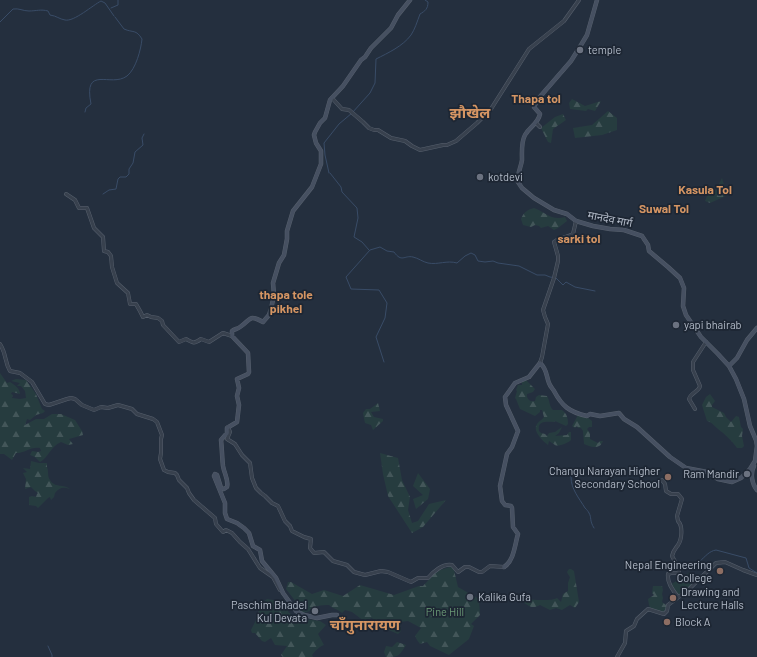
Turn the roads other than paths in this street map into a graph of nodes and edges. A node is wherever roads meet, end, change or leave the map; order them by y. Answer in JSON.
{"nodes":[{"id":1,"x":410,"y":0,"type":"edge"},
{"id":2,"x":579,"y":0,"type":"edge"},
{"id":3,"x":597,"y":0,"type":"edge"},
{"id":4,"x":332,"y":98,"type":"junction"},
{"id":5,"x":536,"y":123,"type":"junction"},
{"id":6,"x":540,"y":127,"type":"dead end"},
{"id":7,"x":66,"y":194,"type":"dead end"},
{"id":8,"x":576,"y":221,"type":"junction"},
{"id":9,"x":757,"y":328,"type":"edge"},
{"id":10,"x":232,"y":336,"type":"junction"},
{"id":11,"x":706,"y":342,"type":"junction"},
{"id":12,"x":0,"y":344,"type":"edge"},
{"id":13,"x":540,"y":363,"type":"junction"},
{"id":14,"x":729,"y":366,"type":"junction"},
{"id":15,"x":695,"y":410,"type":"dead end"},
{"id":16,"x":228,"y":427,"type":"junction"},
{"id":17,"x":757,"y":446,"type":"edge"},
{"id":18,"x":755,"y":461,"type":"junction"},
{"id":19,"x":662,"y":480,"type":"dead end"},
{"id":20,"x":757,"y":490,"type":"edge"},
{"id":21,"x":504,"y":566,"type":"joint"},
{"id":22,"x":757,"y":575,"type":"edge"},
{"id":23,"x":283,"y":593,"type":"junction"},
{"id":24,"x":678,"y":597,"type":"junction"},
{"id":25,"x":337,"y":615,"type":"dead end"},
{"id":26,"x":617,"y":657,"type":"edge"}],
"edges":[{"from":1,"to":4,"type":"main road"},
{"from":2,"to":4,"type":"street"},
{"from":3,"to":5,"type":"main road"},
{"from":4,"to":10,"type":"main road"},
{"from":5,"to":6,"type":"street"},
{"from":5,"to":8,"type":"main road","name":"मानदेव मार्ग"},
{"from":7,"to":10,"type":"street"},
{"from":8,"to":11,"type":"main road","name":"मानदेव मार्ग"},
{"from":8,"to":13,"type":"street"},
{"from":9,"to":14,"type":"main road"},
{"from":10,"to":16,"type":"main road"},
{"from":11,"to":14,"type":"main road","name":"मानदेव मार्ग"},
{"from":11,"to":15,"type":"street"},
{"from":12,"to":23,"type":"street"},
{"from":13,"to":18,"type":"main road"},
{"from":13,"to":21,"type":"main road"},
{"from":14,"to":17,"type":"main road","name":"मानदेव मार्ग"},
{"from":16,"to":21,"type":"street"},
{"from":16,"to":23,"type":"main road"},
{"from":17,"to":18,"type":"main road"},
{"from":18,"to":20,"type":"main road"},
{"from":19,"to":24,"type":"street"},
{"from":22,"to":24,"type":"street"},
{"from":23,"to":25,"type":"main road"},
{"from":24,"to":26,"type":"street"}]}
